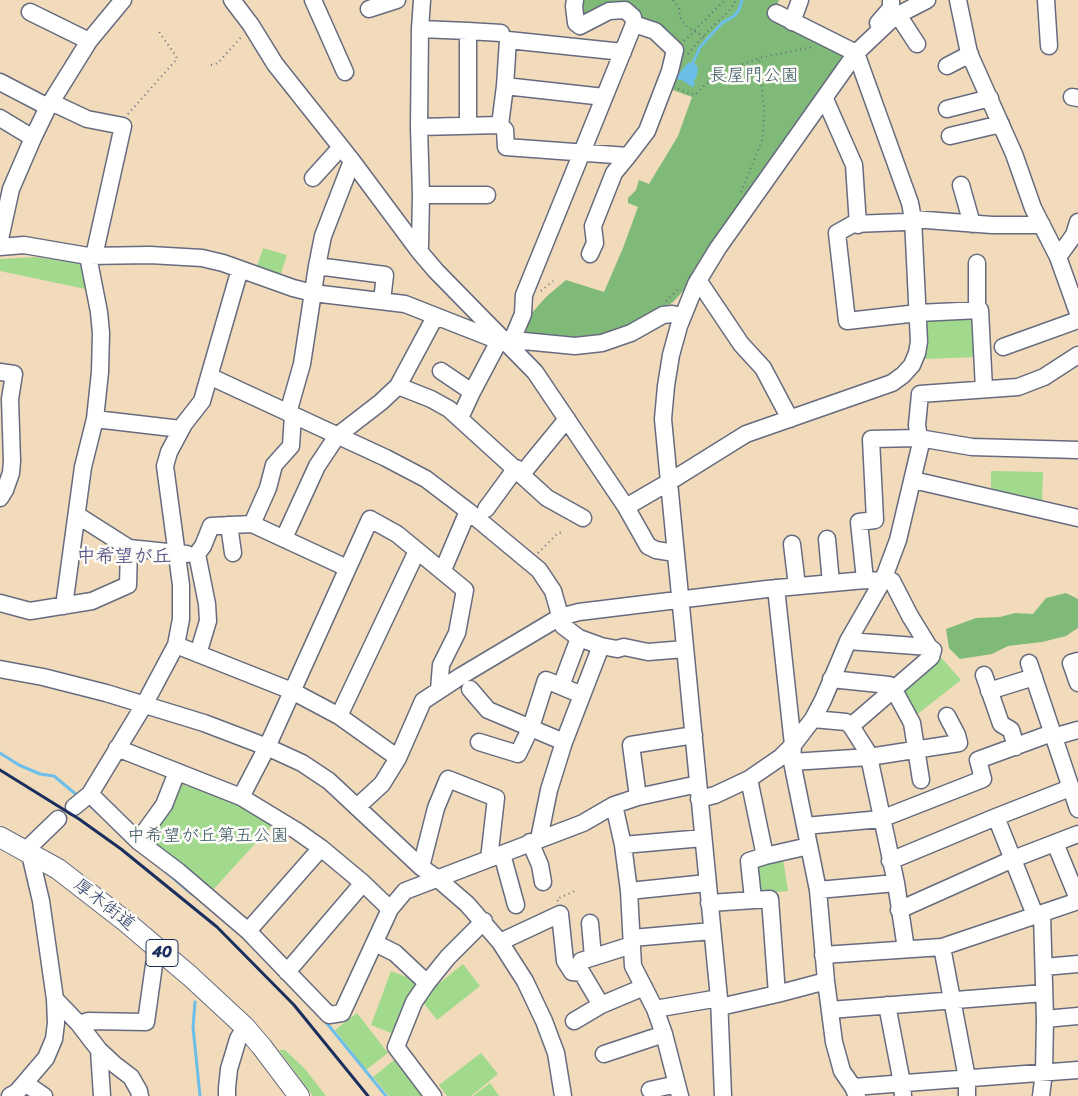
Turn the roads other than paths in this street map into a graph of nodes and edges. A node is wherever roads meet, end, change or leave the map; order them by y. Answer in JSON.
{"nodes":[{"id":1,"x":123,"y":0,"type":"edge"},
{"id":2,"x":232,"y":0,"type":"edge"},
{"id":3,"x":313,"y":0,"type":"edge"},
{"id":4,"x":397,"y":0,"type":"edge"},
{"id":5,"x":422,"y":0,"type":"edge"},
{"id":6,"x":575,"y":0,"type":"edge"},
{"id":7,"x":800,"y":0,"type":"edge"},
{"id":8,"x":927,"y":0,"type":"edge"},
{"id":9,"x":958,"y":0,"type":"edge"},
{"id":10,"x":1046,"y":0,"type":"edge"},
{"id":11,"x":894,"y":7,"type":"edge"},
{"id":12,"x":369,"y":9,"type":"dead end"},
{"id":13,"x":30,"y":12,"type":"dead end"},
{"id":14,"x":776,"y":13,"type":"dead end"},
{"id":15,"x":792,"y":22,"type":"junction"},
{"id":16,"x":634,"y":24,"type":"junction"},
{"id":17,"x":420,"y":29,"type":"junction"},
{"id":18,"x":468,"y":31,"type":"junction"},
{"id":19,"x":500,"y":33,"type":"dead end"},
{"id":20,"x":89,"y":41,"type":"junction"},
{"id":21,"x":916,"y":44,"type":"dead end"},
{"id":22,"x":1049,"y":46,"type":"dead end"},
{"id":23,"x":623,"y":52,"type":"junction"},
{"id":24,"x":856,"y":53,"type":"junction"},
{"id":25,"x":970,"y":54,"type":"junction"},
{"id":26,"x":948,"y":66,"type":"dead end"},
{"id":27,"x":345,"y":72,"type":"dead end"},
{"id":28,"x":0,"y":82,"type":"edge"},
{"id":29,"x":505,"y":86,"type":"junction"},
{"id":30,"x":604,"y":97,"type":"junction"},
{"id":31,"x":990,"y":98,"type":"junction"},
{"id":32,"x":825,"y":99,"type":"junction"},
{"id":33,"x":50,"y":105,"type":"junction"},
{"id":34,"x":947,"y":109,"type":"dead end"},
{"id":35,"x":0,"y":118,"type":"edge"},
{"id":36,"x":1001,"y":124,"type":"junction"},
{"id":37,"x":468,"y":125,"type":"junction"},
{"id":38,"x":500,"y":125,"type":"junction"},
{"id":39,"x":419,"y":127,"type":"junction"},
{"id":40,"x":950,"y":136,"type":"dead end"},
{"id":41,"x":33,"y":138,"type":"junction"},
{"id":42,"x":341,"y":147,"type":"junction"},
{"id":43,"x":581,"y":153,"type":"junction"},
{"id":44,"x":628,"y":156,"type":"junction"},
{"id":45,"x":352,"y":161,"type":"junction"},
{"id":46,"x":313,"y":178,"type":"dead end"},
{"id":47,"x":960,"y":185,"type":"dead end"},
{"id":48,"x":6,"y":192,"type":"edge"},
{"id":49,"x":487,"y":194,"type":"dead end"},
{"id":50,"x":421,"y":195,"type":"junction"},
{"id":51,"x":913,"y":219,"type":"junction"},
{"id":52,"x":1078,"y":223,"type":"edge"},
{"id":53,"x":972,"y":224,"type":"junction"},
{"id":54,"x":858,"y":225,"type":"junction"},
{"id":55,"x":1042,"y":225,"type":"junction"},
{"id":56,"x":0,"y":239,"type":"edge"},
{"id":57,"x":0,"y":247,"type":"edge"},
{"id":58,"x":419,"y":251,"type":"junction"},
{"id":59,"x":590,"y":254,"type":"dead end"},
{"id":60,"x":91,"y":256,"type":"junction"},
{"id":61,"x":1058,"y":258,"type":"junction"},
{"id":62,"x":977,"y":263,"type":"dead end"},
{"id":63,"x":317,"y":266,"type":"junction"},
{"id":64,"x":240,"y":268,"type":"junction"},
{"id":65,"x":698,"y":280,"type":"junction"},
{"id":66,"x":313,"y":292,"type":"junction"},
{"id":67,"x":382,"y":301,"type":"junction"},
{"id":68,"x":977,"y":310,"type":"junction"},
{"id":69,"x":918,"y":313,"type":"junction"},
{"id":70,"x":1078,"y":313,"type":"edge"},
{"id":71,"x":682,"y":316,"type":"junction"},
{"id":72,"x":435,"y":317,"type":"junction"},
{"id":73,"x":1078,"y":320,"type":"edge"},
{"id":74,"x":504,"y":340,"type":"junction"},
{"id":75,"x":1002,"y":347,"type":"dead end"},
{"id":76,"x":1078,"y":354,"type":"edge"},
{"id":77,"x":441,"y":371,"type":"dead end"},
{"id":78,"x":0,"y":372,"type":"edge"},
{"id":79,"x":209,"y":376,"type":"junction"},
{"id":80,"x":398,"y":386,"type":"junction"},
{"id":81,"x":984,"y":389,"type":"junction"},
{"id":82,"x":472,"y":392,"type":"junction"},
{"id":83,"x":290,"y":414,"type":"junction"},
{"id":84,"x":460,"y":418,"type":"junction"},
{"id":85,"x":95,"y":419,"type":"junction"},
{"id":86,"x":566,"y":419,"type":"junction"},
{"id":87,"x":790,"y":419,"type":"junction"},
{"id":88,"x":181,"y":429,"type":"junction"},
{"id":89,"x":337,"y":436,"type":"junction"},
{"id":90,"x":919,"y":438,"type":"junction"},
{"id":91,"x":1078,"y":450,"type":"edge"},
{"id":92,"x":519,"y":471,"type":"junction"},
{"id":93,"x":913,"y":480,"type":"junction"},
{"id":94,"x":669,"y":482,"type":"junction"},
{"id":95,"x":0,"y":498,"type":"edge"},
{"id":96,"x":626,"y":508,"type":"junction"},
{"id":97,"x":486,"y":509,"type":"dead end"},
{"id":98,"x":468,"y":511,"type":"junction"},
{"id":99,"x":77,"y":515,"type":"junction"},
{"id":100,"x":583,"y":518,"type":"dead end"},
{"id":101,"x":1078,"y":518,"type":"edge"},
{"id":102,"x":252,"y":524,"type":"junction"},
{"id":103,"x":229,"y":525,"type":"junction"},
{"id":104,"x":284,"y":538,"type":"junction"},
{"id":105,"x":827,"y":539,"type":"dead end"},
{"id":106,"x":792,"y":544,"type":"dead end"},
{"id":107,"x":129,"y":548,"type":"junction"},
{"id":108,"x":417,"y":551,"type":"junction"},
{"id":109,"x":178,"y":553,"type":"junction"},
{"id":110,"x":233,"y":553,"type":"dead end"},
{"id":111,"x":675,"y":553,"type":"junction"},
{"id":112,"x":197,"y":554,"type":"junction"},
{"id":113,"x":347,"y":568,"type":"junction"},
{"id":114,"x":442,"y":570,"type":"junction"},
{"id":115,"x":865,"y":580,"type":"junction"},
{"id":116,"x":883,"y":580,"type":"junction"},
{"id":117,"x":831,"y":583,"type":"junction"},
{"id":118,"x":797,"y":586,"type":"junction"},
{"id":119,"x":776,"y":588,"type":"junction"},
{"id":120,"x":680,"y":600,"type":"junction"},
{"id":121,"x":0,"y":603,"type":"edge"},
{"id":122,"x":64,"y":606,"type":"junction"},
{"id":123,"x":560,"y":617,"type":"junction"},
{"id":124,"x":579,"y":638,"type":"junction"},
{"id":125,"x":848,"y":641,"type":"junction"},
{"id":126,"x":176,"y":645,"type":"junction"},
{"id":127,"x":601,"y":646,"type":"junction"},
{"id":128,"x":929,"y":647,"type":"junction"},
{"id":129,"x":685,"y":650,"type":"junction"},
{"id":130,"x":198,"y":654,"type":"junction"},
{"id":131,"x":1078,"y":661,"type":"edge"},
{"id":132,"x":0,"y":669,"type":"edge"},
{"id":133,"x":831,"y":679,"type":"junction"},
{"id":134,"x":466,"y":683,"type":"junction"},
{"id":135,"x":1078,"y":683,"type":"edge"},
{"id":136,"x":561,"y":686,"type":"junction"},
{"id":137,"x":893,"y":688,"type":"junction"},
{"id":138,"x":439,"y":690,"type":"junction"},
{"id":139,"x":292,"y":691,"type":"junction"},
{"id":140,"x":582,"y":695,"type":"junction"},
{"id":141,"x":144,"y":705,"type":"junction"},
{"id":142,"x":339,"y":716,"type":"junction"},
{"id":143,"x":947,"y":716,"type":"dead end"},
{"id":144,"x":813,"y":719,"type":"junction"},
{"id":145,"x":851,"y":726,"type":"junction"},
{"id":146,"x":531,"y":728,"type":"junction"},
{"id":147,"x":1078,"y":730,"type":"edge"},
{"id":148,"x":694,"y":735,"type":"junction"},
{"id":149,"x":1052,"y":735,"type":"junction"},
{"id":150,"x":479,"y":742,"type":"dead end"},
{"id":151,"x":564,"y":742,"type":"junction"},
{"id":152,"x":793,"y":745,"type":"junction"},
{"id":153,"x":267,"y":747,"type":"junction"},
{"id":154,"x":1016,"y":747,"type":"junction"},
{"id":155,"x":117,"y":748,"type":"junction"},
{"id":156,"x":917,"y":750,"type":"junction"},
{"id":157,"x":869,"y":757,"type":"junction"},
{"id":158,"x":398,"y":758,"type":"junction"},
{"id":159,"x":792,"y":762,"type":"junction"},
{"id":160,"x":177,"y":772,"type":"junction"},
{"id":161,"x":749,"y":779,"type":"junction"},
{"id":162,"x":921,"y":780,"type":"dead end"},
{"id":163,"x":1070,"y":788,"type":"junction"},
{"id":164,"x":699,"y":792,"type":"junction"},
{"id":165,"x":90,"y":794,"type":"junction"},
{"id":166,"x":241,"y":797,"type":"junction"},
{"id":167,"x":638,"y":798,"type":"junction"},
{"id":168,"x":614,"y":805,"type":"junction"},
{"id":169,"x":74,"y":807,"type":"dead end"},
{"id":170,"x":358,"y":807,"type":"junction"},
{"id":171,"x":1078,"y":809,"type":"edge"},
{"id":172,"x":996,"y":817,"type":"junction"},
{"id":173,"x":58,"y":819,"type":"dead end"},
{"id":174,"x":881,"y":819,"type":"junction"},
{"id":175,"x":804,"y":826,"type":"junction"},
{"id":176,"x":1078,"y":834,"type":"edge"},
{"id":177,"x":0,"y":838,"type":"edge"},
{"id":178,"x":703,"y":838,"type":"junction"},
{"id":179,"x":535,"y":840,"type":"junction"},
{"id":180,"x":138,"y":841,"type":"junction"},
{"id":181,"x":1055,"y":843,"type":"junction"},
{"id":182,"x":623,"y":845,"type":"junction"},
{"id":183,"x":809,"y":846,"type":"junction"},
{"id":184,"x":321,"y":848,"type":"junction"},
{"id":185,"x":28,"y":852,"type":"junction"},
{"id":186,"x":765,"y":856,"type":"junction"},
{"id":187,"x":495,"y":857,"type":"junction"},
{"id":188,"x":1013,"y":859,"type":"junction"},
{"id":189,"x":890,"y":861,"type":"junction"},
{"id":190,"x":421,"y":867,"type":"junction"},
{"id":191,"x":438,"y":879,"type":"junction"},
{"id":192,"x":543,"y":882,"type":"dead end"},
{"id":193,"x":363,"y":883,"type":"junction"},
{"id":194,"x":707,"y":883,"type":"junction"},
{"id":195,"x":896,"y":883,"type":"junction"},
{"id":196,"x":818,"y":890,"type":"junction"},
{"id":197,"x":629,"y":891,"type":"junction"},
{"id":198,"x":753,"y":900,"type":"junction"},
{"id":199,"x":1078,"y":900,"type":"edge"},
{"id":200,"x":709,"y":903,"type":"junction"},
{"id":201,"x":516,"y":905,"type":"dead end"},
{"id":202,"x":390,"y":909,"type":"junction"},
{"id":203,"x":899,"y":910,"type":"junction"},
{"id":204,"x":1039,"y":914,"type":"junction"},
{"id":205,"x":484,"y":921,"type":"junction"},
{"id":206,"x":590,"y":923,"type":"dead end"},
{"id":207,"x":248,"y":931,"type":"junction"},
{"id":208,"x":712,"y":931,"type":"junction"},
{"id":209,"x":500,"y":942,"type":"junction"},
{"id":210,"x":632,"y":942,"type":"junction"},
{"id":211,"x":375,"y":943,"type":"junction"},
{"id":212,"x":942,"y":947,"type":"junction"},
{"id":213,"x":906,"y":949,"type":"junction"},
{"id":214,"x":161,"y":952,"type":"junction"},
{"id":215,"x":824,"y":955,"type":"junction"},
{"id":216,"x":1078,"y":964,"type":"edge"},
{"id":217,"x":1044,"y":967,"type":"junction"},
{"id":218,"x":287,"y":972,"type":"junction"},
{"id":219,"x":826,"y":980,"type":"junction"},
{"id":220,"x":427,"y":983,"type":"junction"},
{"id":221,"x":644,"y":987,"type":"junction"},
{"id":222,"x":1044,"y":993,"type":"junction"},
{"id":223,"x":777,"y":994,"type":"junction"},
{"id":224,"x":55,"y":999,"type":"junction"},
{"id":225,"x":951,"y":1000,"type":"junction"},
{"id":226,"x":719,"y":1002,"type":"junction"},
{"id":227,"x":601,"y":1005,"type":"junction"},
{"id":228,"x":888,"y":1006,"type":"junction"},
{"id":229,"x":655,"y":1009,"type":"junction"},
{"id":230,"x":830,"y":1010,"type":"junction"},
{"id":231,"x":1078,"y":1016,"type":"edge"},
{"id":232,"x":1045,"y":1019,"type":"junction"},
{"id":233,"x":574,"y":1021,"type":"dead end"},
{"id":234,"x":79,"y":1024,"type":"junction"},
{"id":235,"x":245,"y":1027,"type":"junction"},
{"id":236,"x":664,"y":1034,"type":"junction"},
{"id":237,"x":99,"y":1050,"type":"junction"},
{"id":238,"x":604,"y":1054,"type":"dead end"},
{"id":239,"x":1078,"y":1070,"type":"edge"},
{"id":240,"x":1044,"y":1072,"type":"junction"},
{"id":241,"x":966,"y":1078,"type":"junction"},
{"id":242,"x":25,"y":1083,"type":"junction"},
{"id":243,"x":650,"y":1090,"type":"dead end"},
{"id":244,"x":679,"y":1090,"type":"edge"},
{"id":245,"x":903,"y":1090,"type":"edge"},
{"id":246,"x":855,"y":1092,"type":"edge"},
{"id":247,"x":10,"y":1096,"type":"edge"},
{"id":248,"x":44,"y":1096,"type":"edge"},
{"id":249,"x":102,"y":1096,"type":"edge"},
{"id":250,"x":140,"y":1096,"type":"edge"},
{"id":251,"x":227,"y":1096,"type":"edge"},
{"id":252,"x":299,"y":1096,"type":"edge"},
{"id":253,"x":432,"y":1096,"type":"edge"},
{"id":254,"x":563,"y":1096,"type":"edge"},
{"id":255,"x":723,"y":1096,"type":"edge"},
{"id":256,"x":967,"y":1096,"type":"edge"},
{"id":257,"x":1041,"y":1096,"type":"edge"}],
"edges":[{"from":1,"to":20,"type":"street"},
{"from":2,"to":42,"type":"street"},
{"from":3,"to":27,"type":"street"},
{"from":4,"to":12,"type":"street"},
{"from":5,"to":17,"type":"street"},
{"from":6,"to":16,"type":"street"},
{"from":7,"to":15,"type":"street"},
{"from":8,"to":11,"type":"street"},
{"from":9,"to":25,"type":"street"},
{"from":10,"to":22,"type":"street"},
{"from":11,"to":21,"type":"street"},
{"from":11,"to":24,"type":"street"},
{"from":13,"to":20,"type":"street"},
{"from":14,"to":15,"type":"street"},
{"from":15,"to":24,"type":"street"},
{"from":16,"to":23,"type":"street"},
{"from":16,"to":44,"type":"street"},
{"from":17,"to":18,"type":"street"},
{"from":17,"to":39,"type":"street"},
{"from":18,"to":19,"type":"street"},
{"from":18,"to":37,"type":"street"},
{"from":20,"to":33,"type":"street"},
{"from":23,"to":29,"type":"street"},
{"from":23,"to":30,"type":"street"},
{"from":24,"to":32,"type":"street"},
{"from":24,"to":51,"type":"street"},
{"from":25,"to":26,"type":"street"},
{"from":25,"to":31,"type":"street"},
{"from":28,"to":33,"type":"street"},
{"from":29,"to":30,"type":"street"},
{"from":29,"to":38,"type":"street"},
{"from":30,"to":43,"type":"street"},
{"from":31,"to":34,"type":"street"},
{"from":31,"to":36,"type":"street"},
{"from":32,"to":54,"type":"street"},
{"from":32,"to":65,"type":"street"},
{"from":33,"to":41,"type":"street"},
{"from":33,"to":60,"type":"street"},
{"from":35,"to":41,"type":"street"},
{"from":36,"to":40,"type":"street"},
{"from":36,"to":55,"type":"street"},
{"from":37,"to":38,"type":"street"},
{"from":37,"to":39,"type":"street"},
{"from":38,"to":43,"type":"street"},
{"from":39,"to":50,"type":"street"},
{"from":41,"to":48,"type":"street"},
{"from":42,"to":45,"type":"street"},
{"from":42,"to":46,"type":"street"},
{"from":43,"to":44,"type":"street"},
{"from":43,"to":74,"type":"street"},
{"from":44,"to":59,"type":"street"},
{"from":45,"to":58,"type":"street"},
{"from":45,"to":63,"type":"street"},
{"from":47,"to":53,"type":"street"},
{"from":48,"to":56,"type":"street"},
{"from":49,"to":50,"type":"street"},
{"from":50,"to":58,"type":"street"},
{"from":51,"to":53,"type":"street"},
{"from":51,"to":54,"type":"street"},
{"from":51,"to":69,"type":"street"},
{"from":52,"to":61,"type":"street"},
{"from":53,"to":55,"type":"street"},
{"from":54,"to":69,"type":"street"},
{"from":55,"to":61,"type":"street"},
{"from":57,"to":60,"type":"street"},
{"from":58,"to":74,"type":"street"},
{"from":60,"to":64,"type":"street"},
{"from":60,"to":85,"type":"street"},
{"from":61,"to":70,"type":"street"},
{"from":62,"to":68,"type":"street"},
{"from":63,"to":66,"type":"street"},
{"from":63,"to":67,"type":"street"},
{"from":64,"to":66,"type":"street"},
{"from":64,"to":79,"type":"street"},
{"from":65,"to":71,"type":"street"},
{"from":65,"to":87,"type":"street"},
{"from":66,"to":67,"type":"street"},
{"from":66,"to":83,"type":"street"},
{"from":67,"to":72,"type":"street"},
{"from":68,"to":69,"type":"street"},
{"from":68,"to":81,"type":"street"},
{"from":69,"to":87,"type":"street"},
{"from":71,"to":74,"type":"street"},
{"from":71,"to":94,"type":"street"},
{"from":72,"to":74,"type":"street"},
{"from":72,"to":80,"type":"street"},
{"from":73,"to":75,"type":"street"},
{"from":74,"to":82,"type":"street"},
{"from":74,"to":86,"type":"street"},
{"from":76,"to":81,"type":"street"},
{"from":77,"to":82,"type":"street"},
{"from":78,"to":95,"type":"street"},
{"from":79,"to":83,"type":"street"},
{"from":79,"to":88,"type":"street"},
{"from":80,"to":84,"type":"street"},
{"from":80,"to":89,"type":"street"},
{"from":81,"to":90,"type":"street"},
{"from":82,"to":84,"type":"street"},
{"from":83,"to":89,"type":"street"},
{"from":83,"to":102,"type":"street"},
{"from":84,"to":92,"type":"street"},
{"from":85,"to":88,"type":"street"},
{"from":85,"to":99,"type":"street"},
{"from":86,"to":92,"type":"street"},
{"from":86,"to":96,"type":"street"},
{"from":87,"to":94,"type":"street"},
{"from":88,"to":109,"type":"street"},
{"from":89,"to":98,"type":"street"},
{"from":89,"to":104,"type":"street"},
{"from":90,"to":91,"type":"street"},
{"from":90,"to":93,"type":"street"},
{"from":90,"to":115,"type":"street"},
{"from":92,"to":97,"type":"street"},
{"from":92,"to":100,"type":"street"},
{"from":93,"to":101,"type":"street"},
{"from":93,"to":116,"type":"street"},
{"from":94,"to":96,"type":"street"},
{"from":94,"to":111,"type":"street"},
{"from":96,"to":111,"type":"street"},
{"from":98,"to":114,"type":"street"},
{"from":98,"to":123,"type":"street"},
{"from":99,"to":107,"type":"street"},
{"from":99,"to":122,"type":"street"},
{"from":102,"to":103,"type":"street"},
{"from":102,"to":104,"type":"street"},
{"from":103,"to":110,"type":"street"},
{"from":103,"to":112,"type":"street"},
{"from":104,"to":113,"type":"street"},
{"from":105,"to":117,"type":"street"},
{"from":106,"to":118,"type":"street"},
{"from":107,"to":109,"type":"street"},
{"from":107,"to":122,"type":"street"},
{"from":108,"to":113,"type":"street"},
{"from":108,"to":114,"type":"street"},
{"from":108,"to":142,"type":"street"},
{"from":109,"to":112,"type":"street"},
{"from":109,"to":126,"type":"street"},
{"from":111,"to":120,"type":"street"},
{"from":112,"to":130,"type":"street"},
{"from":113,"to":139,"type":"street"},
{"from":114,"to":138,"type":"street"},
{"from":115,"to":116,"type":"street"},
{"from":115,"to":117,"type":"street"},
{"from":116,"to":125,"type":"street"},
{"from":116,"to":128,"type":"street"},
{"from":117,"to":118,"type":"street"},
{"from":118,"to":119,"type":"street"},
{"from":119,"to":120,"type":"street"},
{"from":119,"to":152,"type":"street"},
{"from":120,"to":123,"type":"street"},
{"from":120,"to":129,"type":"street"},
{"from":121,"to":122,"type":"street"},
{"from":123,"to":124,"type":"street"},
{"from":123,"to":134,"type":"street"},
{"from":124,"to":127,"type":"street"},
{"from":124,"to":136,"type":"street"},
{"from":125,"to":128,"type":"street"},
{"from":125,"to":133,"type":"street"},
{"from":126,"to":130,"type":"street"},
{"from":126,"to":141,"type":"street"},
{"from":127,"to":129,"type":"street"},
{"from":127,"to":140,"type":"street"},
{"from":128,"to":137,"type":"street"},
{"from":129,"to":148,"type":"street"},
{"from":130,"to":139,"type":"street"},
{"from":131,"to":135,"type":"street"},
{"from":132,"to":141,"type":"street"},
{"from":133,"to":137,"type":"street"},
{"from":133,"to":144,"type":"street"},
{"from":134,"to":138,"type":"street"},
{"from":134,"to":146,"type":"street"},
{"from":136,"to":140,"type":"street"},
{"from":136,"to":146,"type":"street"},
{"from":137,"to":145,"type":"street"},
{"from":137,"to":156,"type":"street"},
{"from":138,"to":158,"type":"street"},
{"from":139,"to":142,"type":"street"},
{"from":139,"to":153,"type":"street"},
{"from":140,"to":151,"type":"street"},
{"from":141,"to":153,"type":"street"},
{"from":141,"to":155,"type":"street"},
{"from":142,"to":158,"type":"street"},
{"from":143,"to":156,"type":"street"},
{"from":144,"to":145,"type":"street"},
{"from":144,"to":152,"type":"street"},
{"from":145,"to":157,"type":"street"},
{"from":146,"to":150,"type":"street"},
{"from":146,"to":151,"type":"street"},
{"from":147,"to":149,"type":"street"},
{"from":148,"to":164,"type":"street"},
{"from":148,"to":167,"type":"street"},
{"from":149,"to":154,"type":"street"},
{"from":149,"to":154,"type":"street"},
{"from":149,"to":163,"type":"street"},
{"from":151,"to":179,"type":"street"},
{"from":152,"to":159,"type":"street"},
{"from":152,"to":161,"type":"street"},
{"from":153,"to":166,"type":"street"},
{"from":153,"to":170,"type":"street"},
{"from":154,"to":174,"type":"street"},
{"from":155,"to":160,"type":"street"},
{"from":155,"to":165,"type":"street"},
{"from":156,"to":157,"type":"street"},
{"from":156,"to":162,"type":"street"},
{"from":157,"to":159,"type":"street"},
{"from":157,"to":174,"type":"street"},
{"from":158,"to":170,"type":"street"},
{"from":159,"to":175,"type":"street"},
{"from":160,"to":166,"type":"street"},
{"from":160,"to":180,"type":"street"},
{"from":161,"to":164,"type":"street"},
{"from":161,"to":186,"type":"street"},
{"from":163,"to":171,"type":"street"},
{"from":163,"to":172,"type":"street"},
{"from":164,"to":167,"type":"street"},
{"from":164,"to":178,"type":"street"},
{"from":165,"to":169,"type":"street"},
{"from":165,"to":180,"type":"street"},
{"from":166,"to":184,"type":"street"},
{"from":167,"to":168,"type":"street"},
{"from":168,"to":179,"type":"street"},
{"from":168,"to":182,"type":"street"},
{"from":170,"to":190,"type":"street"},
{"from":172,"to":188,"type":"street"},
{"from":172,"to":189,"type":"street"},
{"from":173,"to":185,"type":"street"},
{"from":174,"to":175,"type":"street"},
{"from":174,"to":189,"type":"street"},
{"from":175,"to":183,"type":"street"},
{"from":176,"to":181,"type":"street"},
{"from":177,"to":185,"type":"main road","name":"厚木街道","number":"40"},
{"from":178,"to":182,"type":"street"},
{"from":178,"to":194,"type":"street"},
{"from":179,"to":187,"type":"street"},
{"from":179,"to":192,"type":"street"},
{"from":180,"to":207,"type":"street"},
{"from":181,"to":188,"type":"street"},
{"from":181,"to":199,"type":"street"},
{"from":182,"to":197,"type":"street"},
{"from":183,"to":186,"type":"street"},
{"from":183,"to":196,"type":"street"},
{"from":184,"to":193,"type":"street"},
{"from":184,"to":207,"type":"street"},
{"from":185,"to":214,"type":"main road","name":"厚木街道","number":"40"},
{"from":185,"to":224,"type":"street"},
{"from":186,"to":198,"type":"street"},
{"from":187,"to":190,"type":"street"},
{"from":187,"to":191,"type":"street"},
{"from":187,"to":201,"type":"street"},
{"from":188,"to":203,"type":"street"},
{"from":188,"to":204,"type":"street"},
{"from":189,"to":195,"type":"street"},
{"from":190,"to":191,"type":"street"},
{"from":191,"to":202,"type":"street"},
{"from":191,"to":205,"type":"street"},
{"from":193,"to":202,"type":"street"},
{"from":193,"to":218,"type":"street"},
{"from":194,"to":197,"type":"street"},
{"from":194,"to":200,"type":"street"},
{"from":195,"to":196,"type":"street"},
{"from":195,"to":203,"type":"street"},
{"from":196,"to":215,"type":"street"},
{"from":197,"to":210,"type":"street"},
{"from":198,"to":200,"type":"street"},
{"from":198,"to":223,"type":"street"},
{"from":199,"to":204,"type":"street"},
{"from":200,"to":208,"type":"street"},
{"from":202,"to":211,"type":"street"},
{"from":203,"to":213,"type":"street"},
{"from":204,"to":212,"type":"street"},
{"from":204,"to":217,"type":"street"},
{"from":205,"to":209,"type":"street"},
{"from":205,"to":220,"type":"street"},
{"from":206,"to":210,"type":"street"},
{"from":207,"to":218,"type":"street"},
{"from":208,"to":210,"type":"street"},
{"from":208,"to":226,"type":"street"},
{"from":209,"to":227,"type":"street"},
{"from":209,"to":254,"type":"street"},
{"from":210,"to":221,"type":"street"},
{"from":211,"to":218,"type":"street"},
{"from":211,"to":220,"type":"street"},
{"from":212,"to":213,"type":"street"},
{"from":212,"to":225,"type":"street"},
{"from":213,"to":215,"type":"street"},
{"from":214,"to":234,"type":"street"},
{"from":214,"to":235,"type":"main road","name":"厚木街道","number":"40"},
{"from":215,"to":219,"type":"street"},
{"from":216,"to":217,"type":"street"},
{"from":217,"to":222,"type":"street"},
{"from":219,"to":223,"type":"street"},
{"from":219,"to":230,"type":"street"},
{"from":220,"to":253,"type":"street"},
{"from":221,"to":227,"type":"street"},
{"from":221,"to":229,"type":"street"},
{"from":222,"to":225,"type":"street"},
{"from":222,"to":232,"type":"street"},
{"from":223,"to":226,"type":"street"},
{"from":224,"to":234,"type":"street"},
{"from":224,"to":242,"type":"street"},
{"from":225,"to":228,"type":"street"},
{"from":225,"to":241,"type":"street"},
{"from":226,"to":229,"type":"street"},
{"from":226,"to":255,"type":"street"},
{"from":227,"to":233,"type":"street"},
{"from":228,"to":230,"type":"street"},
{"from":228,"to":245,"type":"street"},
{"from":229,"to":236,"type":"street"},
{"from":230,"to":246,"type":"street"},
{"from":231,"to":232,"type":"street"},
{"from":232,"to":240,"type":"street"},
{"from":234,"to":237,"type":"street"},
{"from":235,"to":251,"type":"street"},
{"from":235,"to":252,"type":"main road","name":"厚木街道","number":"40"},
{"from":236,"to":238,"type":"street"},
{"from":236,"to":244,"type":"street"},
{"from":237,"to":249,"type":"street"},
{"from":237,"to":250,"type":"street"},
{"from":239,"to":240,"type":"street"},
{"from":240,"to":241,"type":"street"},
{"from":240,"to":257,"type":"street"},
{"from":241,"to":245,"type":"street"},
{"from":241,"to":256,"type":"street"},
{"from":242,"to":247,"type":"street"},
{"from":242,"to":248,"type":"street"},
{"from":243,"to":244,"type":"street"},
{"from":245,"to":246,"type":"street"}]}
